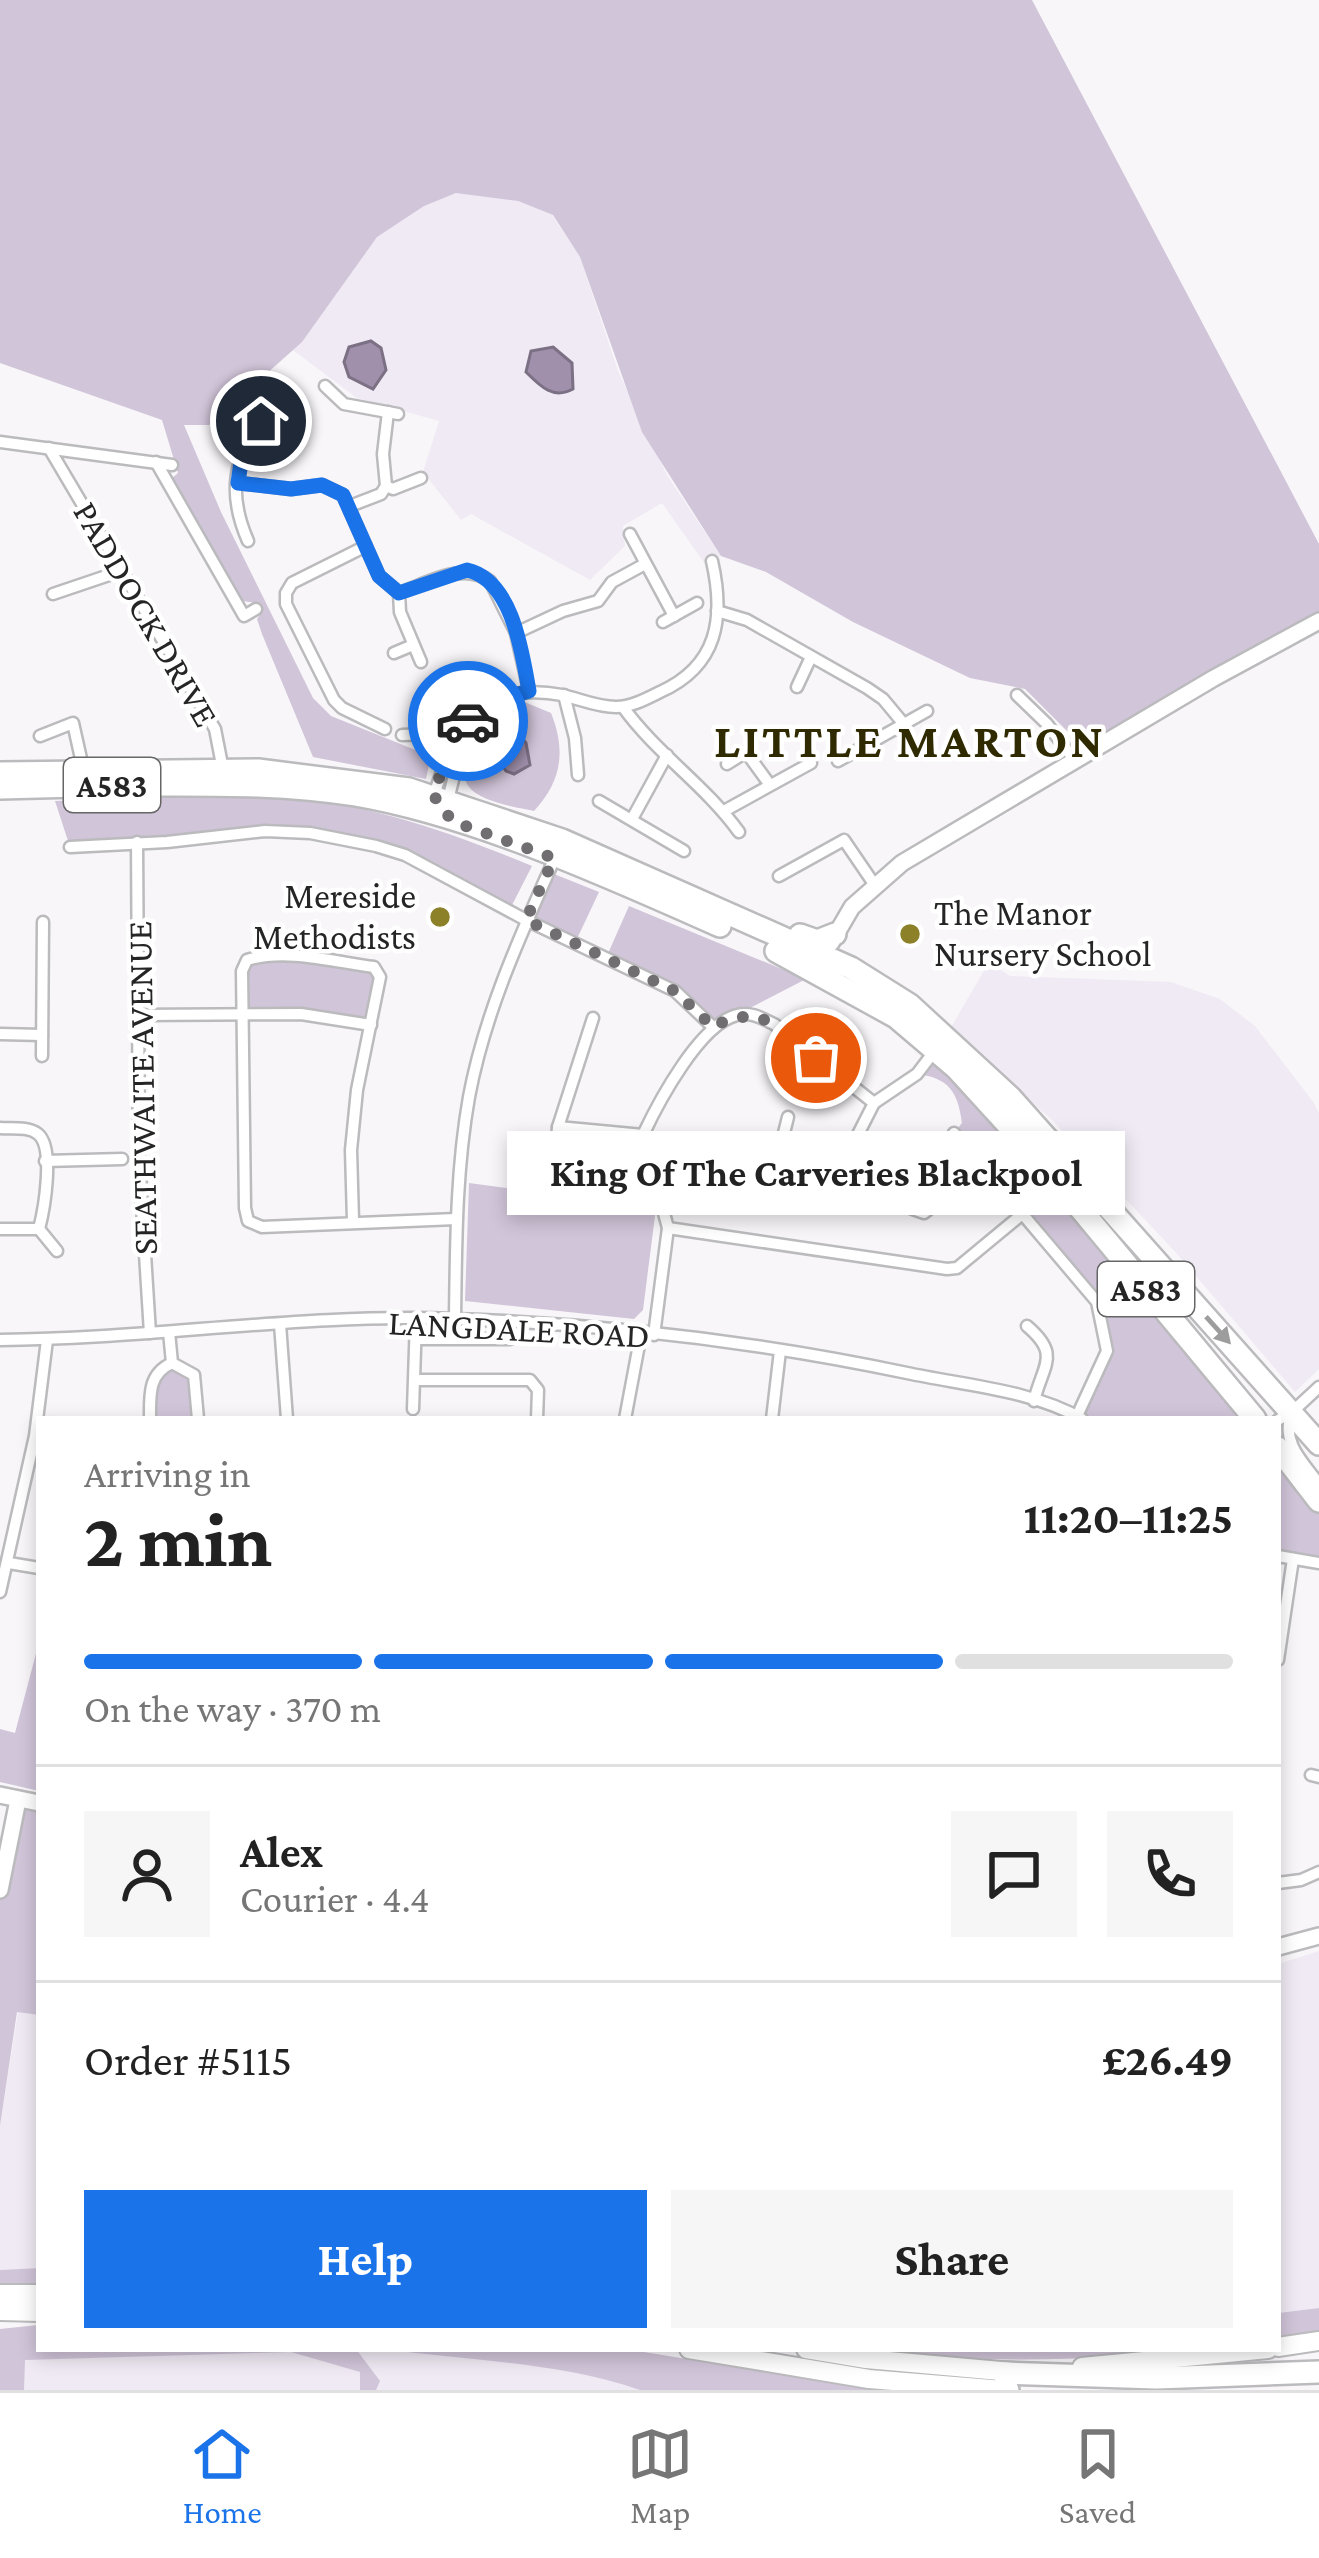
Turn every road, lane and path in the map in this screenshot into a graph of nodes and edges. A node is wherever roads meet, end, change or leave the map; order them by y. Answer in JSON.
{"nodes":[{"id":1,"x":325,"y":386,"type":"dead end"},
{"id":2,"x":283,"y":402,"type":"dead end"},
{"id":3,"x":0,"y":442,"type":"edge"},
{"id":4,"x":50,"y":448,"type":"junction"},
{"id":5,"x":156,"y":462,"type":"junction"},
{"id":6,"x":172,"y":465,"type":"dead end"},
{"id":7,"x":421,"y":478,"type":"dead end"},
{"id":8,"x":238,"y":483,"type":"junction"},
{"id":9,"x":386,"y":486,"type":"junction"},
{"id":10,"x":350,"y":506,"type":"junction"},
{"id":11,"x":629,"y":534,"type":"dead end"},
{"id":12,"x":248,"y":542,"type":"dead end"},
{"id":13,"x":365,"y":546,"type":"junction"},
{"id":14,"x":712,"y":560,"type":"dead end"},
{"id":15,"x":645,"y":564,"type":"junction"},
{"id":16,"x":121,"y":571,"type":"junction"},
{"id":17,"x":399,"y":593,"type":"junction"},
{"id":18,"x":52,"y":594,"type":"dead end"},
{"id":19,"x":697,"y":603,"type":"dead end"},
{"id":20,"x":256,"y":609,"type":"dead end"},
{"id":21,"x":718,"y":611,"type":"junction"},
{"id":22,"x":1319,"y":621,"type":"edge"},
{"id":23,"x":516,"y":633,"type":"junction"},
{"id":24,"x":413,"y":645,"type":"junction"},
{"id":25,"x":394,"y":653,"type":"dead end"},
{"id":26,"x":326,"y":656,"type":"dead end"},
{"id":27,"x":811,"y":657,"type":"junction"},
{"id":28,"x":313,"y":662,"type":"junction"},
{"id":29,"x":421,"y":662,"type":"dead end"},
{"id":30,"x":796,"y":687,"type":"dead end"},
{"id":31,"x":529,"y":691,"type":"junction"},
{"id":32,"x":564,"y":695,"type":"junction"},
{"id":33,"x":1017,"y":695,"type":"dead end"},
{"id":34,"x":623,"y":707,"type":"junction"},
{"id":35,"x":927,"y":711,"type":"dead end"},
{"id":36,"x":903,"y":722,"type":"junction"},
{"id":37,"x":385,"y":729,"type":"dead end"},
{"id":38,"x":458,"y":733,"type":"junction"},
{"id":39,"x":402,"y":735,"type":"dead end"},
{"id":40,"x":40,"y":736,"type":"dead end"},
{"id":41,"x":667,"y":755,"type":"junction"},
{"id":42,"x":838,"y":761,"type":"dead end"},
{"id":43,"x":1076,"y":762,"type":"junction"},
{"id":44,"x":811,"y":763,"type":"dead end"},
{"id":45,"x":728,"y":764,"type":"dead end"},
{"id":46,"x":84,"y":772,"type":"junction"},
{"id":47,"x":0,"y":773,"type":"edge"},
{"id":48,"x":578,"y":775,"type":"dead end"},
{"id":49,"x":223,"y":778,"type":"junction"},
{"id":50,"x":770,"y":785,"type":"junction"},
{"id":51,"x":0,"y":788,"type":"edge"},
{"id":52,"x":599,"y":801,"type":"dead end"},
{"id":53,"x":438,"y":807,"type":"junction"},
{"id":54,"x":724,"y":812,"type":"junction"},
{"id":55,"x":632,"y":819,"type":"junction"},
{"id":56,"x":739,"y":832,"type":"dead end"},
{"id":57,"x":137,"y":842,"type":"junction"},
{"id":58,"x":70,"y":847,"type":"dead end"},
{"id":59,"x":558,"y":849,"type":"junction"},
{"id":60,"x":684,"y":851,"type":"dead end"},
{"id":61,"x":779,"y":877,"type":"dead end"},
{"id":62,"x":874,"y":884,"type":"junction"},
{"id":63,"x":720,"y":910,"type":"junction"},
{"id":64,"x":526,"y":920,"type":"junction"},
{"id":65,"x":43,"y":922,"type":"dead end"},
{"id":66,"x":835,"y":934,"type":"junction"},
{"id":67,"x":822,"y":964,"type":"junction"},
{"id":68,"x":139,"y":1015,"type":"junction"},
{"id":69,"x":243,"y":1015,"type":"junction"},
{"id":70,"x":592,"y":1018,"type":"dead end"},
{"id":71,"x":371,"y":1025,"type":"junction"},
{"id":72,"x":713,"y":1027,"type":"junction"},
{"id":73,"x":0,"y":1034,"type":"edge"},
{"id":74,"x":42,"y":1035,"type":"junction"},
{"id":75,"x":936,"y":1049,"type":"junction"},
{"id":76,"x":42,"y":1056,"type":"dead end"},
{"id":77,"x":816,"y":1058,"type":"junction"},
{"id":78,"x":794,"y":1081,"type":"dead end"},
{"id":79,"x":874,"y":1103,"type":"junction"},
{"id":80,"x":788,"y":1118,"type":"dead end"},
{"id":81,"x":558,"y":1127,"type":"junction"},
{"id":82,"x":0,"y":1128,"type":"edge"},
{"id":83,"x":954,"y":1133,"type":"dead end"},
{"id":84,"x":643,"y":1135,"type":"junction"},
{"id":85,"x":122,"y":1159,"type":"dead end"},
{"id":86,"x":845,"y":1160,"type":"junction"},
{"id":87,"x":45,"y":1161,"type":"junction"},
{"id":88,"x":554,"y":1190,"type":"dead end"},
{"id":89,"x":937,"y":1203,"type":"dead end"},
{"id":90,"x":1022,"y":1215,"type":"junction"},
{"id":91,"x":456,"y":1219,"type":"junction"},
{"id":92,"x":353,"y":1221,"type":"junction"},
{"id":93,"x":0,"y":1228,"type":"edge"},
{"id":94,"x":668,"y":1228,"type":"junction"},
{"id":95,"x":39,"y":1229,"type":"junction"},
{"id":96,"x":57,"y":1251,"type":"dead end"},
{"id":97,"x":416,"y":1319,"type":"junction"},
{"id":98,"x":455,"y":1319,"type":"junction"},
{"id":99,"x":511,"y":1323,"type":"junction"},
{"id":100,"x":280,"y":1324,"type":"junction"},
{"id":101,"x":1027,"y":1326,"type":"dead end"},
{"id":102,"x":169,"y":1332,"type":"junction"},
{"id":103,"x":150,"y":1333,"type":"junction"},
{"id":104,"x":647,"y":1334,"type":"junction"},
{"id":105,"x":417,"y":1339,"type":"junction"},
{"id":106,"x":0,"y":1340,"type":"edge"},
{"id":107,"x":47,"y":1340,"type":"junction"},
{"id":108,"x":780,"y":1351,"type":"junction"},
{"id":109,"x":172,"y":1363,"type":"junction"},
{"id":110,"x":417,"y":1380,"type":"junction"},
{"id":111,"x":537,"y":1386,"type":"junction"},
{"id":112,"x":551,"y":1387,"type":"dead end"},
{"id":113,"x":1319,"y":1388,"type":"edge"},
{"id":114,"x":1034,"y":1401,"type":"junction"},
{"id":115,"x":413,"y":1409,"type":"dead end"},
{"id":116,"x":38,"y":1416,"type":"edge"},
{"id":117,"x":150,"y":1416,"type":"edge"},
{"id":118,"x":199,"y":1416,"type":"edge"},
{"id":119,"x":286,"y":1416,"type":"edge"},
{"id":120,"x":537,"y":1416,"type":"edge"},
{"id":121,"x":626,"y":1416,"type":"edge"},
{"id":122,"x":772,"y":1416,"type":"edge"},
{"id":123,"x":1077,"y":1416,"type":"edge"},
{"id":124,"x":1080,"y":1416,"type":"edge"},
{"id":125,"x":1252,"y":1416,"type":"edge"},
{"id":126,"x":1285,"y":1416,"type":"edge"},
{"id":127,"x":36,"y":1428,"type":"edge"},
{"id":128,"x":1319,"y":1444,"type":"edge"},
{"id":129,"x":1281,"y":1452,"type":"edge"},
{"id":130,"x":1319,"y":1484,"type":"edge"},
{"id":131,"x":1319,"y":1502,"type":"edge"},
{"id":132,"x":1281,"y":1557,"type":"edge"},
{"id":133,"x":1293,"y":1559,"type":"junction"},
{"id":134,"x":9,"y":1563,"type":"junction"},
{"id":135,"x":1319,"y":1563,"type":"edge"},
{"id":136,"x":36,"y":1568,"type":"edge"},
{"id":137,"x":0,"y":1592,"type":"edge"},
{"id":138,"x":1281,"y":1640,"type":"edge"},
{"id":139,"x":0,"y":1796,"type":"edge"},
{"id":140,"x":18,"y":1800,"type":"junction"},
{"id":141,"x":36,"y":1803,"type":"edge"},
{"id":142,"x":1319,"y":1872,"type":"edge"},
{"id":143,"x":1281,"y":1883,"type":"edge"},
{"id":144,"x":0,"y":1890,"type":"edge"},
{"id":145,"x":1319,"y":1936,"type":"edge"},
{"id":146,"x":1281,"y":1946,"type":"edge"},
{"id":147,"x":0,"y":2294,"type":"edge"},
{"id":148,"x":36,"y":2306,"type":"edge"},
{"id":149,"x":0,"y":2312,"type":"edge"},
{"id":150,"x":0,"y":2321,"type":"edge"},
{"id":151,"x":1319,"y":2341,"type":"edge"},
{"id":152,"x":1281,"y":2347,"type":"edge"},
{"id":153,"x":706,"y":2352,"type":"edge"},
{"id":154,"x":823,"y":2352,"type":"edge"},
{"id":155,"x":1245,"y":2352,"type":"edge"},
{"id":156,"x":1319,"y":2372,"type":"edge"},
{"id":157,"x":1005,"y":2384,"type":"edge"},
{"id":158,"x":960,"y":2389,"type":"edge"}],
"edges":[{"from":1,"to":9,"type":"street"},
{"from":2,"to":8,"type":"street"},
{"from":3,"to":4,"type":"street"},
{"from":4,"to":5,"type":"street"},
{"from":4,"to":16,"type":"street","name":"PADDOCK DRIVE"},
{"from":5,"to":6,"type":"street"},
{"from":5,"to":20,"type":"street"},
{"from":7,"to":9,"type":"street"},
{"from":8,"to":10,"type":"street"},
{"from":8,"to":12,"type":"street"},
{"from":9,"to":10,"type":"street"},
{"from":10,"to":13,"type":"street"},
{"from":11,"to":15,"type":"street"},
{"from":13,"to":17,"type":"street"},
{"from":13,"to":28,"type":"street"},
{"from":14,"to":21,"type":"street"},
{"from":15,"to":19,"type":"street"},
{"from":15,"to":23,"type":"street"},
{"from":16,"to":18,"type":"street"},
{"from":16,"to":49,"type":"street","name":"PADDOCK DRIVE"},
{"from":17,"to":23,"type":"street"},
{"from":17,"to":24,"type":"street"},
{"from":21,"to":27,"type":"street"},
{"from":21,"to":34,"type":"street"},
{"from":22,"to":43,"type":"street"},
{"from":23,"to":31,"type":"street"},
{"from":24,"to":25,"type":"street"},
{"from":24,"to":29,"type":"street"},
{"from":26,"to":28,"type":"street"},
{"from":27,"to":30,"type":"street"},
{"from":27,"to":36,"type":"street"},
{"from":28,"to":37,"type":"street"},
{"from":31,"to":32,"type":"street"},
{"from":31,"to":38,"type":"street"},
{"from":32,"to":34,"type":"street"},
{"from":32,"to":48,"type":"street"},
{"from":33,"to":43,"type":"street"},
{"from":34,"to":41,"type":"street"},
{"from":35,"to":36,"type":"street"},
{"from":36,"to":42,"type":"street"},
{"from":38,"to":39,"type":"street"},
{"from":38,"to":53,"type":"street"},
{"from":40,"to":46,"type":"street"},
{"from":41,"to":54,"type":"street"},
{"from":41,"to":55,"type":"street"},
{"from":43,"to":62,"type":"street"},
{"from":44,"to":50,"type":"street"},
{"from":45,"to":50,"type":"street"},
{"from":46,"to":47,"type":"highway","number":"A583"},
{"from":46,"to":49,"type":"highway","number":"A583"},
{"from":49,"to":51,"type":"highway","number":"A583"},
{"from":49,"to":53,"type":"highway","number":"A583"},
{"from":50,"to":54,"type":"street"},
{"from":52,"to":55,"type":"street"},
{"from":53,"to":59,"type":"highway","number":"A583"},
{"from":54,"to":56,"type":"street"},
{"from":55,"to":60,"type":"street"},
{"from":57,"to":58,"type":"street"},
{"from":57,"to":64,"type":"street"},
{"from":57,"to":68,"type":"street","name":"SEATHWAITE AVENUE"},
{"from":59,"to":63,"type":"highway","number":"A583"},
{"from":59,"to":64,"type":"street"},
{"from":59,"to":67,"type":"highway","number":"A583"},
{"from":61,"to":62,"type":"street"},
{"from":62,"to":66,"type":"street"},
{"from":63,"to":66,"type":"highway","number":"A583"},
{"from":63,"to":67,"type":"highway","number":"A583"},
{"from":64,"to":72,"type":"street"},
{"from":64,"to":91,"type":"street"},
{"from":65,"to":74,"type":"street"},
{"from":66,"to":67,"type":"street"},
{"from":67,"to":75,"type":"highway","number":"A583"},
{"from":67,"to":126,"type":"highway","number":"A583","one_way":true},
{"from":68,"to":69,"type":"street"},
{"from":68,"to":103,"type":"street","name":"SEATHWAITE AVENUE"},
{"from":69,"to":71,"type":"street"},
{"from":69,"to":71,"type":"street"},
{"from":69,"to":92,"type":"street"},
{"from":70,"to":81,"type":"street"},
{"from":71,"to":92,"type":"street"},
{"from":72,"to":77,"type":"street"},
{"from":72,"to":84,"type":"street"},
{"from":73,"to":74,"type":"street"},
{"from":74,"to":76,"type":"street"},
{"from":75,"to":79,"type":"street"},
{"from":75,"to":125,"type":"highway","number":"A583"},
{"from":77,"to":78,"type":"street"},
{"from":77,"to":79,"type":"street"},
{"from":79,"to":86,"type":"street"},
{"from":80,"to":86,"type":"street"},
{"from":81,"to":84,"type":"street"},
{"from":81,"to":88,"type":"street"},
{"from":82,"to":87,"type":"street"},
{"from":83,"to":90,"type":"street"},
{"from":84,"to":94,"type":"street"},
{"from":85,"to":87,"type":"street"},
{"from":86,"to":89,"type":"street"},
{"from":87,"to":95,"type":"street"},
{"from":90,"to":94,"type":"street"},
{"from":90,"to":124,"type":"street"},
{"from":91,"to":92,"type":"street"},
{"from":91,"to":98,"type":"street"},
{"from":93,"to":95,"type":"street"},
{"from":94,"to":104,"type":"street"},
{"from":95,"to":96,"type":"street"},
{"from":97,"to":98,"type":"street","name":"LANGDALE ROAD"},
{"from":97,"to":100,"type":"street","name":"LANGDALE ROAD"},
{"from":97,"to":105,"type":"street"},
{"from":98,"to":99,"type":"street","name":"LANGDALE ROAD"},
{"from":99,"to":104,"type":"street","name":"LANGDALE ROAD"},
{"from":99,"to":105,"type":"street"},
{"from":100,"to":102,"type":"street","name":"LANGDALE ROAD"},
{"from":100,"to":119,"type":"street"},
{"from":101,"to":114,"type":"street"},
{"from":102,"to":103,"type":"street","name":"LANGDALE ROAD"},
{"from":102,"to":109,"type":"street"},
{"from":103,"to":107,"type":"street","name":"LANGDALE ROAD"},
{"from":104,"to":108,"type":"street","name":"LANGDALE ROAD"},
{"from":104,"to":121,"type":"street"},
{"from":105,"to":110,"type":"street"},
{"from":106,"to":107,"type":"street","name":"LANGDALE ROAD"},
{"from":107,"to":116,"type":"street"},
{"from":108,"to":114,"type":"street","name":"LANGDALE ROAD"},
{"from":108,"to":122,"type":"street"},
{"from":109,"to":117,"type":"street"},
{"from":109,"to":118,"type":"street"},
{"from":110,"to":111,"type":"street"},
{"from":110,"to":115,"type":"street"},
{"from":111,"to":112,"type":"street"},
{"from":111,"to":120,"type":"street"},
{"from":113,"to":126,"type":"street"},
{"from":114,"to":123,"type":"street","name":"LANGDALE ROAD"},
{"from":126,"to":128,"type":"highway","number":"A583"},
{"from":126,"to":130,"type":"street"},
{"from":127,"to":134,"type":"street"},
{"from":129,"to":131,"type":"highway"},
{"from":132,"to":133,"type":"street"},
{"from":133,"to":135,"type":"street"},
{"from":133,"to":138,"type":"street"},
{"from":134,"to":136,"type":"street"},
{"from":134,"to":137,"type":"street"},
{"from":139,"to":140,"type":"street"},
{"from":140,"to":141,"type":"street"},
{"from":140,"to":144,"type":"street"},
{"from":142,"to":143,"type":"street"},
{"from":145,"to":146,"type":"street"},
{"from":147,"to":148,"type":"main road"},
{"from":148,"to":149,"type":"main road"},
{"from":148,"to":150,"type":"main road"},
{"from":151,"to":152,"type":"main road"},
{"from":153,"to":158,"type":"main road"},
{"from":154,"to":157,"type":"main road"},
{"from":155,"to":157,"type":"main road"},
{"from":156,"to":157,"type":"highway"},
{"from":157,"to":158,"type":"main road"}]}
